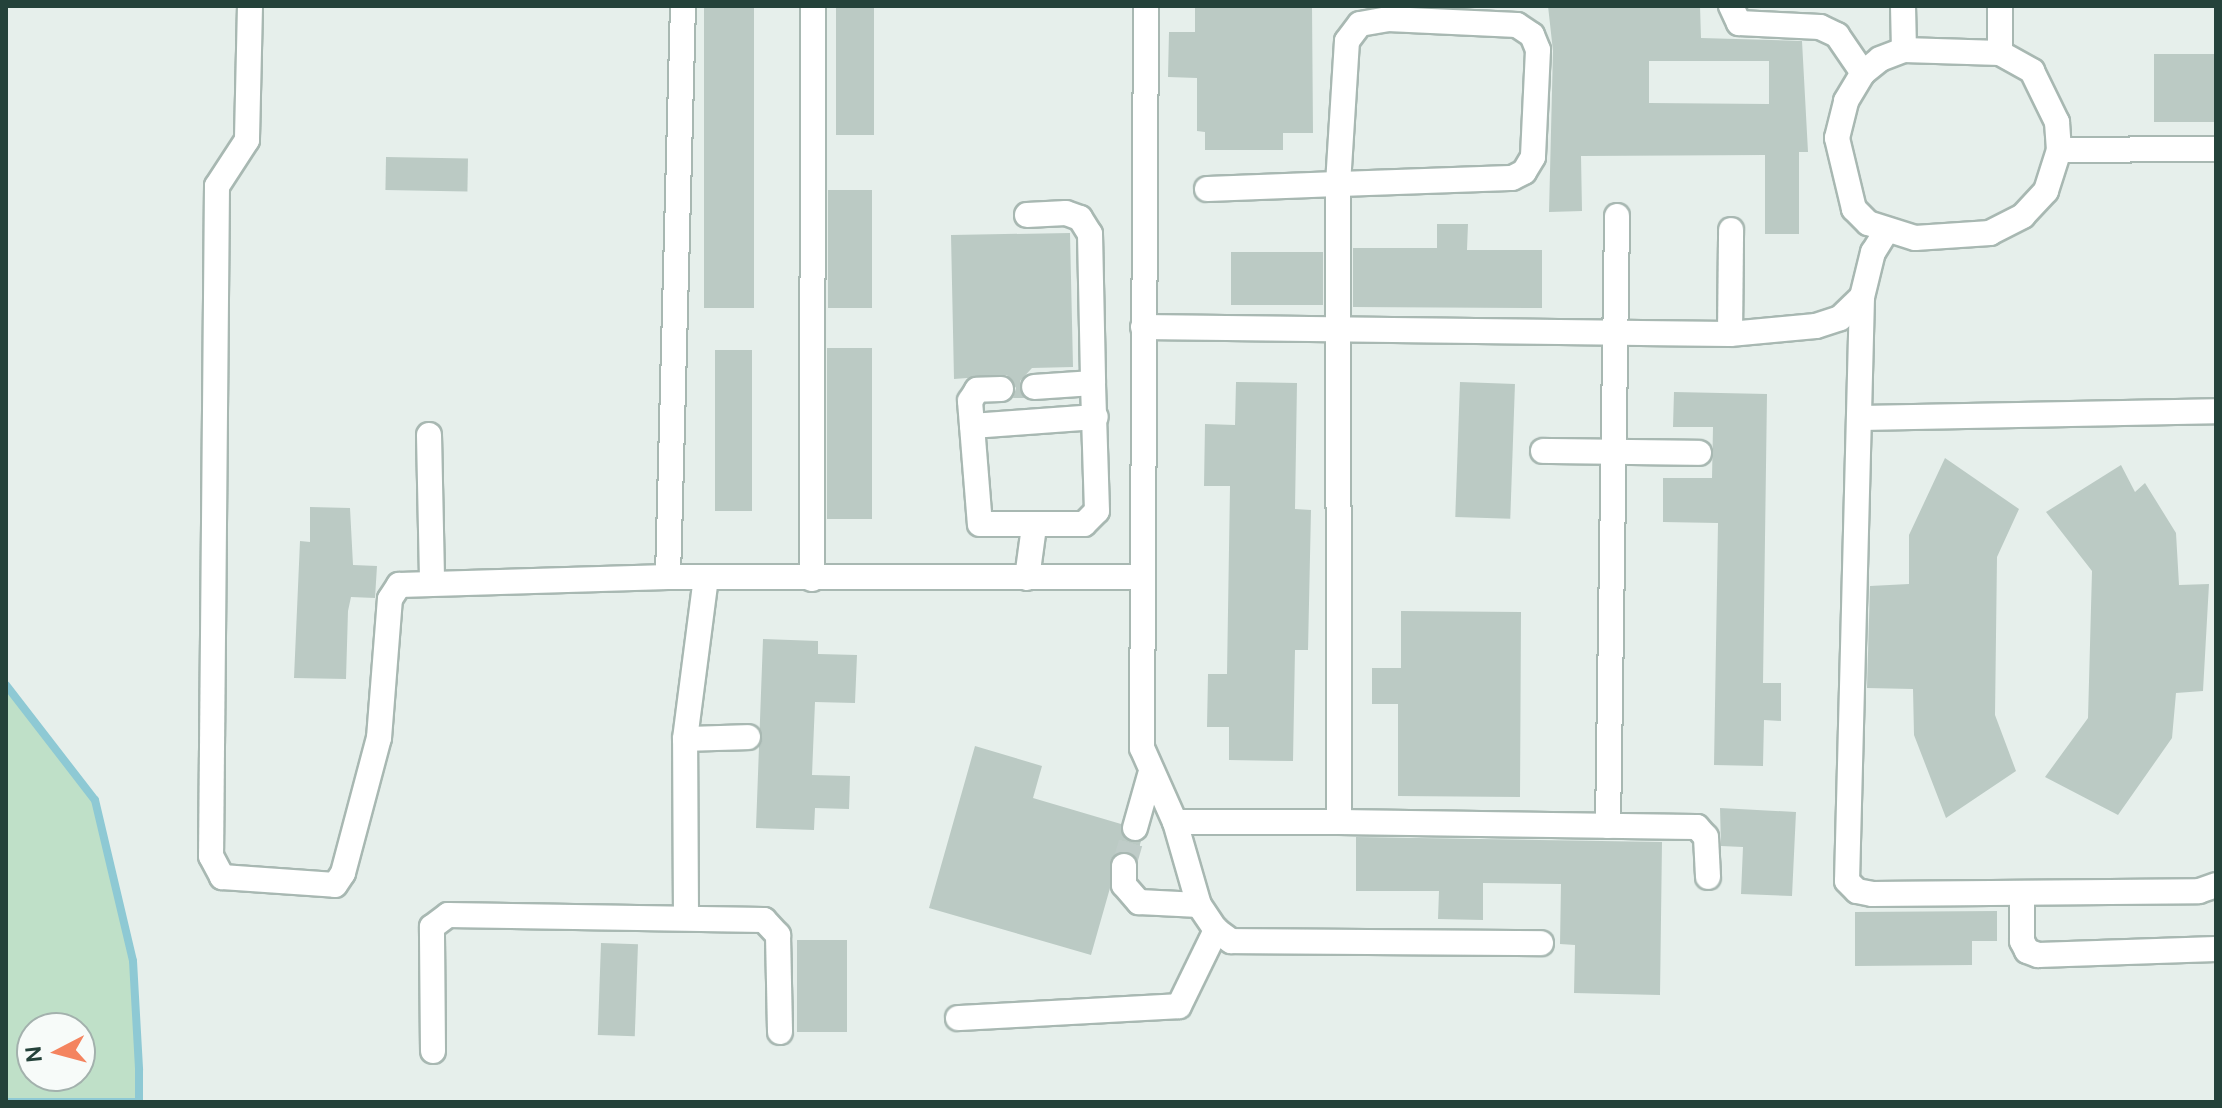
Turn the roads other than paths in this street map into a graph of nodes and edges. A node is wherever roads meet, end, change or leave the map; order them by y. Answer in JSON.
{"nodes":[{"id":1,"x":250,"y":6,"type":"edge"},
{"id":2,"x":683,"y":6,"type":"edge"},
{"id":3,"x":813,"y":6,"type":"edge"},
{"id":4,"x":1146,"y":6,"type":"edge"},
{"id":5,"x":1731,"y":6,"type":"edge"},
{"id":6,"x":1903,"y":6,"type":"edge"},
{"id":7,"x":2000,"y":6,"type":"edge"},
{"id":8,"x":1904,"y":50,"type":"junction"},
{"id":9,"x":2000,"y":53,"type":"junction"},
{"id":10,"x":1863,"y":73,"type":"junction"},
{"id":11,"x":2216,"y":149,"type":"edge"},
{"id":12,"x":2059,"y":150,"type":"junction"},
{"id":13,"x":1338,"y":184,"type":"junction"},
{"id":14,"x":1207,"y":189,"type":"dead end"},
{"id":15,"x":1027,"y":215,"type":"dead end"},
{"id":16,"x":1617,"y":216,"type":"dead end"},
{"id":17,"x":1731,"y":230,"type":"dead end"},
{"id":18,"x":1887,"y":230,"type":"junction"},
{"id":19,"x":1862,"y":297,"type":"junction"},
{"id":20,"x":1143,"y":327,"type":"junction"},
{"id":21,"x":1341,"y":333,"type":"junction"},
{"id":22,"x":1730,"y":334,"type":"junction"},
{"id":23,"x":1618,"y":335,"type":"junction"},
{"id":24,"x":1093,"y":383,"type":"junction"},
{"id":25,"x":1034,"y":387,"type":"dead end"},
{"id":26,"x":1001,"y":389,"type":"dead end"},
{"id":27,"x":2216,"y":411,"type":"edge"},
{"id":28,"x":1096,"y":417,"type":"junction"},
{"id":29,"x":1860,"y":418,"type":"junction"},
{"id":30,"x":972,"y":426,"type":"junction"},
{"id":31,"x":429,"y":435,"type":"dead end"},
{"id":32,"x":1543,"y":451,"type":"dead end"},
{"id":33,"x":1614,"y":452,"type":"junction"},
{"id":34,"x":1699,"y":453,"type":"dead end"},
{"id":35,"x":1034,"y":527,"type":"junction"},
{"id":36,"x":668,"y":577,"type":"junction"},
{"id":37,"x":706,"y":577,"type":"junction"},
{"id":38,"x":1141,"y":577,"type":"junction"},
{"id":39,"x":1027,"y":578,"type":"junction"},
{"id":40,"x":812,"y":579,"type":"junction"},
{"id":41,"x":432,"y":582,"type":"junction"},
{"id":42,"x":748,"y":737,"type":"dead end"},
{"id":43,"x":685,"y":739,"type":"junction"},
{"id":44,"x":1150,"y":775,"type":"junction"},
{"id":45,"x":1175,"y":822,"type":"junction"},
{"id":46,"x":1339,"y":822,"type":"junction"},
{"id":47,"x":1608,"y":826,"type":"junction"},
{"id":48,"x":1135,"y":828,"type":"tunnel mouth"},
{"id":49,"x":1124,"y":866,"type":"tunnel mouth"},
{"id":50,"x":1708,"y":877,"type":"dead end"},
{"id":51,"x":2216,"y":885,"type":"edge"},
{"id":52,"x":2022,"y":895,"type":"junction"},
{"id":53,"x":1199,"y":905,"type":"junction"},
{"id":54,"x":686,"y":916,"type":"junction"},
{"id":55,"x":1216,"y":930,"type":"junction"},
{"id":56,"x":1541,"y":943,"type":"dead end"},
{"id":57,"x":2216,"y":949,"type":"edge"},
{"id":58,"x":958,"y":1018,"type":"dead end"},
{"id":59,"x":780,"y":1032,"type":"dead end"},
{"id":60,"x":433,"y":1051,"type":"dead end"}],
"edges":[{"from":1,"to":41,"type":"street"},
{"from":2,"to":36,"type":"street"},
{"from":3,"to":40,"type":"street"},
{"from":4,"to":20,"type":"street"},
{"from":5,"to":10,"type":"street"},
{"from":6,"to":8,"type":"street"},
{"from":7,"to":9,"type":"street"},
{"from":8,"to":9,"type":"street"},
{"from":8,"to":10,"type":"street"},
{"from":9,"to":12,"type":"street"},
{"from":10,"to":18,"type":"street"},
{"from":11,"to":12,"type":"street"},
{"from":12,"to":18,"type":"street"},
{"from":13,"to":13,"type":"street"},
{"from":13,"to":14,"type":"street"},
{"from":13,"to":21,"type":"street"},
{"from":15,"to":24,"type":"street"},
{"from":16,"to":23,"type":"street"},
{"from":17,"to":22,"type":"street"},
{"from":18,"to":19,"type":"street"},
{"from":19,"to":22,"type":"street"},
{"from":19,"to":29,"type":"street"},
{"from":20,"to":21,"type":"street"},
{"from":20,"to":38,"type":"street"},
{"from":21,"to":23,"type":"street"},
{"from":21,"to":46,"type":"street"},
{"from":22,"to":23,"type":"street"},
{"from":23,"to":33,"type":"street"},
{"from":24,"to":25,"type":"street"},
{"from":24,"to":28,"type":"street"},
{"from":26,"to":30,"type":"street"},
{"from":27,"to":29,"type":"street"},
{"from":28,"to":30,"type":"street"},
{"from":28,"to":35,"type":"street"},
{"from":29,"to":52,"type":"street"},
{"from":30,"to":35,"type":"street"},
{"from":31,"to":41,"type":"street"},
{"from":32,"to":33,"type":"street"},
{"from":33,"to":34,"type":"street"},
{"from":33,"to":47,"type":"street"},
{"from":35,"to":39,"type":"street"},
{"from":36,"to":37,"type":"street"},
{"from":36,"to":41,"type":"street"},
{"from":37,"to":40,"type":"street"},
{"from":37,"to":43,"type":"street"},
{"from":38,"to":39,"type":"street"},
{"from":38,"to":44,"type":"street"},
{"from":39,"to":40,"type":"street"},
{"from":42,"to":43,"type":"street"},
{"from":43,"to":54,"type":"street"},
{"from":44,"to":45,"type":"street"},
{"from":44,"to":48,"type":"street"},
{"from":45,"to":46,"type":"street"},
{"from":45,"to":53,"type":"street"},
{"from":46,"to":47,"type":"street"},
{"from":47,"to":50,"type":"street"},
{"from":49,"to":53,"type":"street"},
{"from":51,"to":52,"type":"street"},
{"from":52,"to":57,"type":"street"},
{"from":53,"to":55,"type":"street"},
{"from":54,"to":59,"type":"street"},
{"from":54,"to":60,"type":"street"},
{"from":55,"to":56,"type":"street"},
{"from":55,"to":58,"type":"street"}]}
